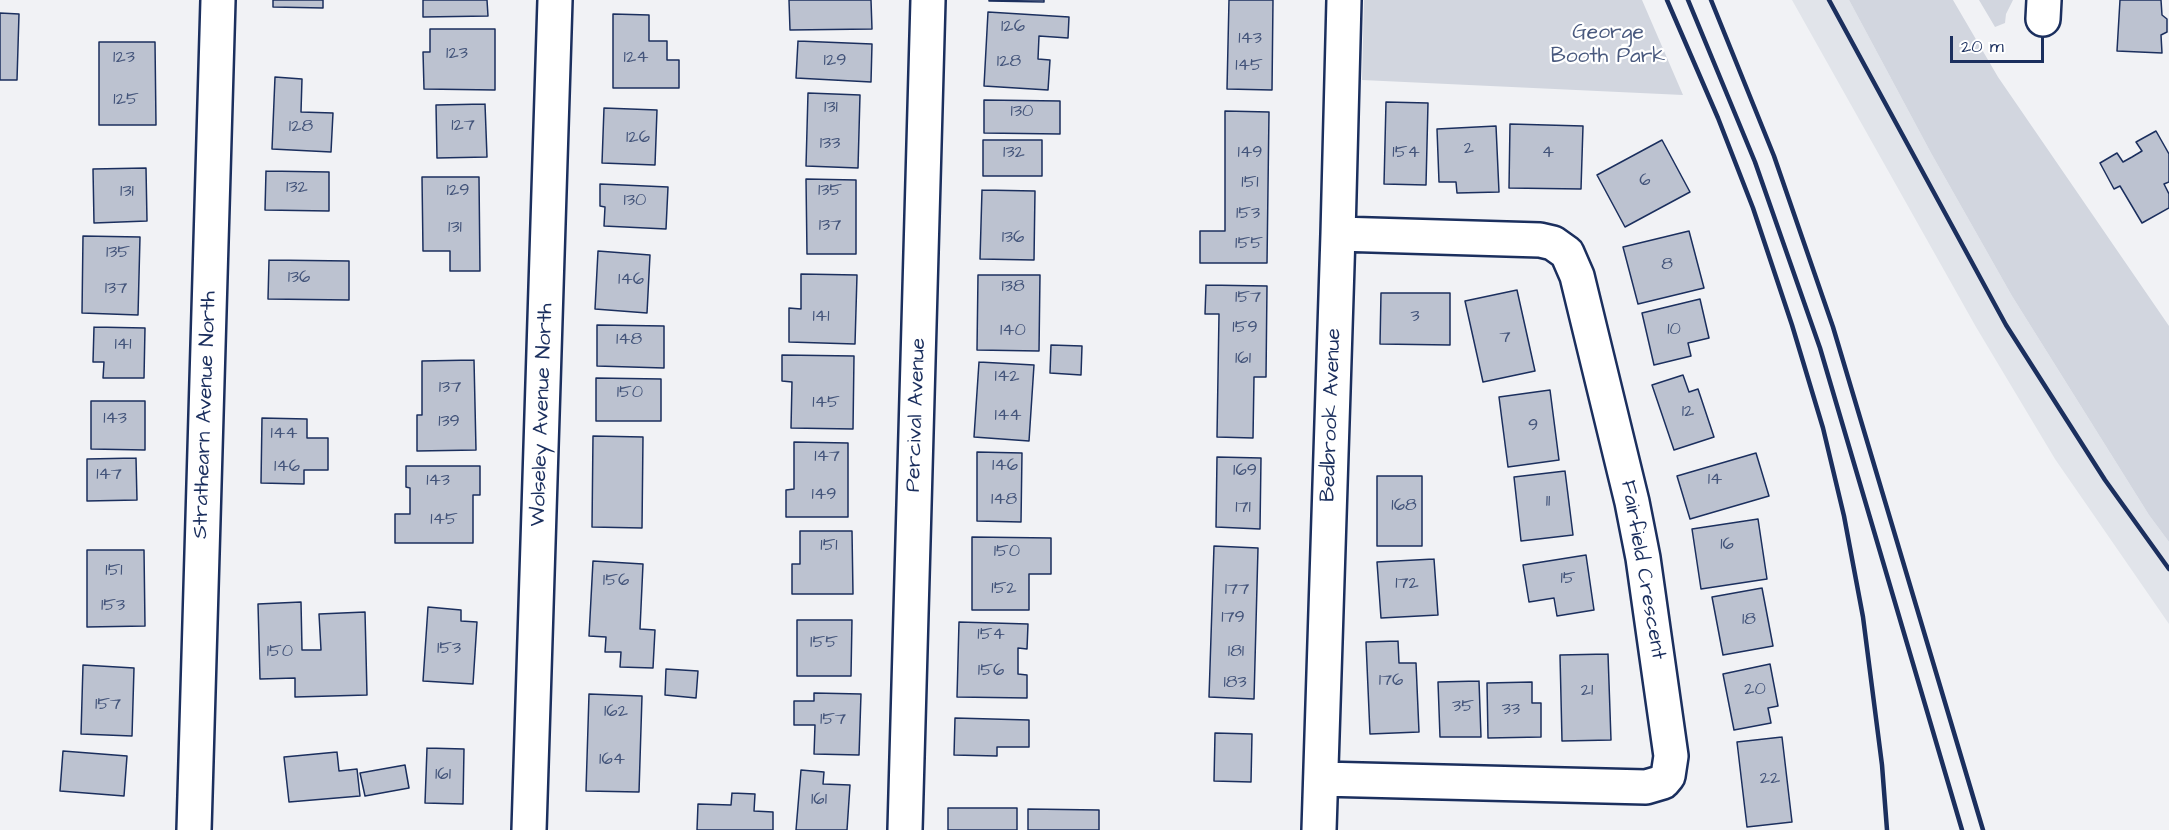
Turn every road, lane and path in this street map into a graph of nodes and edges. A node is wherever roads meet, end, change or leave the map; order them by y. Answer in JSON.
{"nodes":[{"id":1,"x":218,"y":0,"type":"edge"},
{"id":2,"x":555,"y":0,"type":"edge"},
{"id":3,"x":928,"y":0,"type":"edge"},
{"id":4,"x":1344,"y":0,"type":"edge"},
{"id":5,"x":1338,"y":234,"type":"junction"},
{"id":6,"x":1321,"y":779,"type":"junction"},
{"id":7,"x":194,"y":830,"type":"edge"},
{"id":8,"x":530,"y":830,"type":"edge"},
{"id":9,"x":905,"y":830,"type":"edge"},
{"id":10,"x":1319,"y":830,"type":"edge"}],
"edges":[{"from":1,"to":7,"type":"street","name":"Strathearn Avenue North"},
{"from":2,"to":8,"type":"street","name":"Wolseley Avenue North"},
{"from":3,"to":9,"type":"street","name":"Percival Avenue"},
{"from":4,"to":5,"type":"street","name":"Bedbrook Avenue"},
{"from":5,"to":6,"type":"street","name":"Bedbrook Avenue"},
{"from":5,"to":6,"type":"street","name":"Fairfield Crescent"},
{"from":6,"to":10,"type":"street","name":"Bedbrook Avenue"}]}
